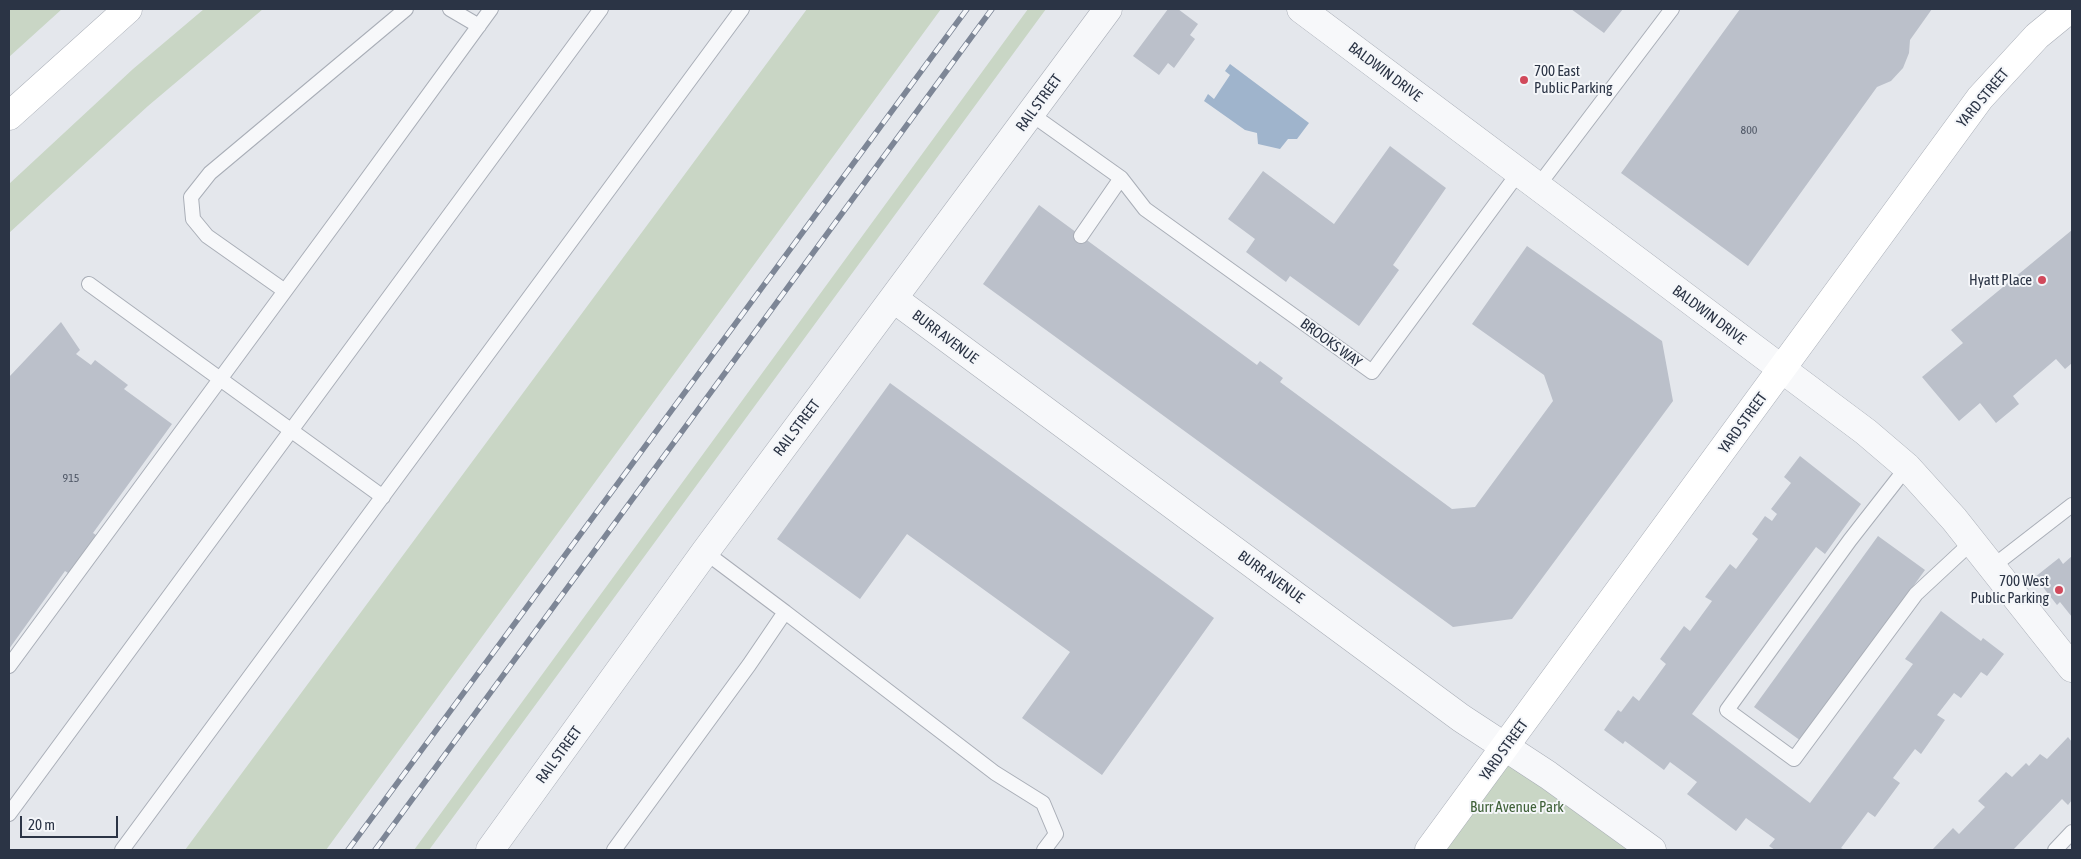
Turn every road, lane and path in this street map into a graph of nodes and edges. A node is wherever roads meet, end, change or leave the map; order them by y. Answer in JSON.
{"nodes":[{"id":1,"x":128,"y":9,"type":"edge"},
{"id":2,"x":406,"y":9,"type":"edge"},
{"id":3,"x":450,"y":9,"type":"edge"},
{"id":4,"x":491,"y":9,"type":"edge"},
{"id":5,"x":601,"y":9,"type":"edge"},
{"id":6,"x":742,"y":9,"type":"edge"},
{"id":7,"x":1108,"y":9,"type":"edge"},
{"id":8,"x":1301,"y":9,"type":"edge"},
{"id":9,"x":1672,"y":9,"type":"edge"},
{"id":10,"x":2070,"y":9,"type":"edge"},
{"id":11,"x":479,"y":26,"type":"junction"},
{"id":12,"x":1031,"y":114,"type":"junction"},
{"id":13,"x":9,"y":116,"type":"edge"},
{"id":14,"x":1120,"y":178,"type":"junction"},
{"id":15,"x":1529,"y":179,"type":"junction"},
{"id":16,"x":1081,"y":236,"type":"dead end"},
{"id":17,"x":89,"y":284,"type":"dead end"},
{"id":18,"x":285,"y":291,"type":"junction"},
{"id":19,"x":894,"y":299,"type":"junction"},
{"id":20,"x":1783,"y":370,"type":"junction"},
{"id":21,"x":219,"y":380,"type":"junction"},
{"id":22,"x":290,"y":431,"type":"junction"},
{"id":23,"x":1907,"y":467,"type":"junction"},
{"id":24,"x":382,"y":497,"type":"junction"},
{"id":25,"x":2072,"y":505,"type":"edge"},
{"id":26,"x":1972,"y":542,"type":"junction"},
{"id":27,"x":705,"y":552,"type":"junction"},
{"id":28,"x":1992,"y":567,"type":"junction"},
{"id":29,"x":784,"y":612,"type":"junction"},
{"id":30,"x":9,"y":666,"type":"edge"},
{"id":31,"x":2072,"y":668,"type":"edge"},
{"id":32,"x":1505,"y":748,"type":"junction"},
{"id":33,"x":9,"y":814,"type":"edge"},
{"id":34,"x":2072,"y":832,"type":"edge"},
{"id":35,"x":122,"y":850,"type":"edge"},
{"id":36,"x":490,"y":850,"type":"edge"},
{"id":37,"x":614,"y":850,"type":"edge"},
{"id":38,"x":1044,"y":850,"type":"edge"},
{"id":39,"x":1429,"y":850,"type":"edge"},
{"id":40,"x":1652,"y":850,"type":"edge"},
{"id":41,"x":2055,"y":850,"type":"edge"}],
"edges":[{"from":1,"to":13,"type":"street"},
{"from":2,"to":18,"type":"lane"},
{"from":3,"to":11,"type":"lane"},
{"from":4,"to":11,"type":"lane"},
{"from":5,"to":22,"type":"lane"},
{"from":6,"to":24,"type":"lane"},
{"from":7,"to":12,"type":"street","name":"RAIL STREET"},
{"from":8,"to":15,"type":"street","name":"BALDWIN DRIVE"},
{"from":9,"to":15,"type":"lane"},
{"from":10,"to":20,"type":"street","name":"YARD STREET"},
{"from":11,"to":18,"type":"lane"},
{"from":12,"to":14,"type":"lane"},
{"from":12,"to":19,"type":"street","name":"RAIL STREET"},
{"from":14,"to":15,"type":"lane","name":"BROOKS WAY"},
{"from":14,"to":16,"type":"lane"},
{"from":15,"to":20,"type":"street","name":"BALDWIN DRIVE"},
{"from":17,"to":21,"type":"lane"},
{"from":18,"to":21,"type":"lane"},
{"from":19,"to":27,"type":"street","name":"RAIL STREET"},
{"from":19,"to":32,"type":"street","name":"BURR AVENUE"},
{"from":20,"to":23,"type":"street","name":"BALDWIN DRIVE"},
{"from":20,"to":32,"type":"street","name":"YARD STREET"},
{"from":21,"to":22,"type":"lane"},
{"from":21,"to":30,"type":"lane"},
{"from":22,"to":24,"type":"lane"},
{"from":22,"to":33,"type":"lane"},
{"from":23,"to":26,"type":"street","name":"BALDWIN DRIVE"},
{"from":23,"to":26,"type":"lane"},
{"from":24,"to":35,"type":"lane"},
{"from":25,"to":28,"type":"lane"},
{"from":26,"to":28,"type":"street","name":"BALDWIN DRIVE"},
{"from":27,"to":29,"type":"lane"},
{"from":27,"to":36,"type":"street","name":"RAIL STREET"},
{"from":28,"to":31,"type":"street","name":"BALDWIN DRIVE"},
{"from":29,"to":37,"type":"lane"},
{"from":29,"to":38,"type":"lane"},
{"from":32,"to":39,"type":"street","name":"YARD STREET"},
{"from":32,"to":40,"type":"street","name":"BURR AVENUE"},
{"from":34,"to":41,"type":"lane"}]}
